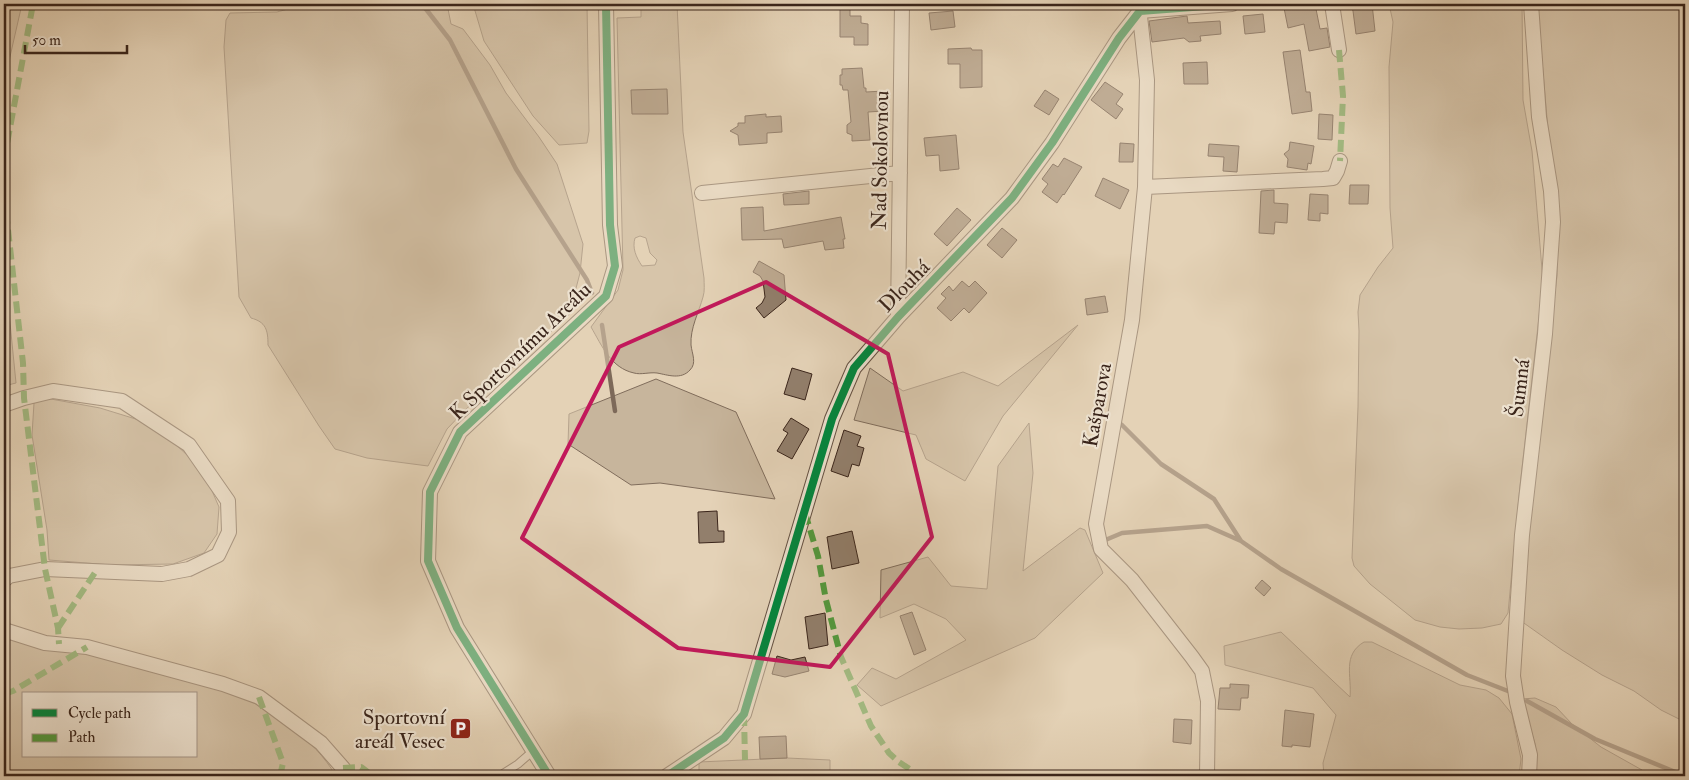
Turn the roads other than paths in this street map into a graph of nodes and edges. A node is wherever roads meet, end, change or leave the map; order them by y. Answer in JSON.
{"nodes":[{"id":1,"x":606,"y":4,"type":"edge"},
{"id":2,"x":902,"y":4,"type":"edge"},
{"id":3,"x":1232,"y":4,"type":"edge"},
{"id":4,"x":1332,"y":4,"type":"edge"},
{"id":5,"x":1531,"y":4,"type":"edge"},
{"id":6,"x":1139,"y":8,"type":"edge"},
{"id":7,"x":1339,"y":50,"type":"dead end"},
{"id":8,"x":1340,"y":161,"type":"dead end"},
{"id":9,"x":900,"y":173,"type":"junction"},
{"id":10,"x":1145,"y":187,"type":"junction"},
{"id":11,"x":702,"y":193,"type":"dead end"},
{"id":12,"x":898,"y":317,"type":"junction"},
{"id":13,"x":4,"y":405,"type":"edge"},
{"id":14,"x":4,"y":580,"type":"edge"},
{"id":15,"x":4,"y":630,"type":"edge"},
{"id":16,"x":533,"y":751,"type":"junction"},
{"id":17,"x":348,"y":776,"type":"edge"},
{"id":18,"x":499,"y":776,"type":"edge"},
{"id":19,"x":549,"y":776,"type":"edge"},
{"id":20,"x":667,"y":776,"type":"edge"},
{"id":21,"x":1207,"y":776,"type":"edge"},
{"id":22,"x":1529,"y":776,"type":"edge"}],
"edges":[{"from":1,"to":16,"type":"street","name":"K Sportovnímu Areálu"},
{"from":2,"to":9,"type":"street","name":"Nad Sokolovnou"},
{"from":3,"to":6,"type":"street"},
{"from":4,"to":7,"type":"street"},
{"from":5,"to":22,"type":"street","name":"Šumná"},
{"from":6,"to":10,"type":"street","name":"Kašparova"},
{"from":6,"to":12,"type":"street","name":"Dlouhá"},
{"from":8,"to":10,"type":"street"},
{"from":9,"to":11,"type":"street"},
{"from":9,"to":12,"type":"street","name":"Nad Sokolovnou"},
{"from":10,"to":21,"type":"street","name":"Kašparova"},
{"from":12,"to":20,"type":"street","name":"Dlouhá"},
{"from":13,"to":14,"type":"street"},
{"from":15,"to":17,"type":"street"},
{"from":16,"to":18,"type":"lane"},
{"from":16,"to":19,"type":"street","name":"K Sportovnímu Areálu"}]}
